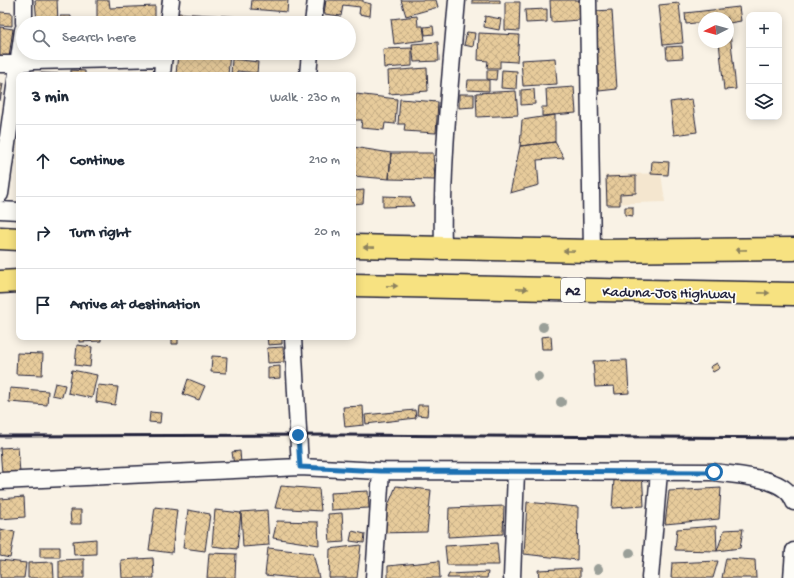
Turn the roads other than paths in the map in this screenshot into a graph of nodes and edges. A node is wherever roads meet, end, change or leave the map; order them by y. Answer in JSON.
{"nodes":[{"id":1,"x":24,"y":0,"type":"edge"},
{"id":2,"x":171,"y":0,"type":"edge"},
{"id":3,"x":316,"y":0,"type":"edge"},
{"id":4,"x":457,"y":0,"type":"edge"},
{"id":5,"x":588,"y":0,"type":"edge"},
{"id":6,"x":24,"y":16,"type":"edge"},
{"id":7,"x":169,"y":16,"type":"edge"},
{"id":8,"x":314,"y":16,"type":"edge"},
{"id":9,"x":19,"y":60,"type":"edge"},
{"id":10,"x":59,"y":60,"type":"edge"},
{"id":11,"x":164,"y":60,"type":"edge"},
{"id":12,"x":309,"y":60,"type":"edge"},
{"id":13,"x":0,"y":64,"type":"edge"},
{"id":14,"x":18,"y":64,"type":"junction"},
{"id":15,"x":17,"y":72,"type":"edge"},
{"id":16,"x":162,"y":72,"type":"edge"},
{"id":17,"x":308,"y":72,"type":"edge"},
{"id":18,"x":16,"y":78,"type":"edge"},
{"id":19,"x":0,"y":194,"type":"edge"},
{"id":20,"x":0,"y":210,"type":"edge"},
{"id":21,"x":16,"y":211,"type":"edge"},
{"id":22,"x":0,"y":238,"type":"edge"},
{"id":23,"x":16,"y":239,"type":"edge"},
{"id":24,"x":356,"y":246,"type":"edge"},
{"id":25,"x":443,"y":248,"type":"junction"},
{"id":26,"x":794,"y":249,"type":"edge"},
{"id":27,"x":592,"y":251,"type":"junction"},
{"id":28,"x":16,"y":281,"type":"edge"},
{"id":29,"x":0,"y":282,"type":"edge"},
{"id":30,"x":356,"y":285,"type":"edge"},
{"id":31,"x":794,"y":294,"type":"edge"},
{"id":32,"x":293,"y":340,"type":"edge"},
{"id":33,"x":300,"y":467,"type":"junction"},
{"id":34,"x":381,"y":471,"type":"junction"},
{"id":35,"x":516,"y":472,"type":"junction"},
{"id":36,"x":659,"y":472,"type":"junction"},
{"id":37,"x":0,"y":481,"type":"edge"},
{"id":38,"x":794,"y":502,"type":"edge"},
{"id":39,"x":794,"y":551,"type":"edge"},
{"id":40,"x":374,"y":578,"type":"edge"},
{"id":41,"x":512,"y":578,"type":"edge"},
{"id":42,"x":650,"y":578,"type":"edge"},
{"id":43,"x":792,"y":578,"type":"edge"}],
"edges":[{"from":1,"to":6,"type":"street"},
{"from":2,"to":7,"type":"street"},
{"from":3,"to":8,"type":"street"},
{"from":4,"to":25,"type":"street"},
{"from":5,"to":27,"type":"street"},
{"from":9,"to":14,"type":"street"},
{"from":10,"to":14,"type":"street"},
{"from":11,"to":16,"type":"street"},
{"from":12,"to":17,"type":"street"},
{"from":13,"to":14,"type":"street"},
{"from":14,"to":15,"type":"street"},
{"from":18,"to":19,"type":"street"},
{"from":20,"to":21,"type":"street"},
{"from":22,"to":23,"type":"highway"},
{"from":25,"to":24,"type":"highway","one_way":true},
{"from":27,"to":25,"type":"highway","one_way":true},
{"from":26,"to":27,"type":"highway","one_way":true},
{"from":28,"to":29,"type":"highway"},
{"from":30,"to":31,"type":"highway","name":"Kaduna-Jos Highway","number":"A2","one_way":true},
{"from":32,"to":33,"type":"street"},
{"from":33,"to":34,"type":"street"},
{"from":33,"to":37,"type":"street"},
{"from":34,"to":35,"type":"street"},
{"from":34,"to":40,"type":"street"},
{"from":35,"to":36,"type":"street"},
{"from":35,"to":41,"type":"street"},
{"from":36,"to":38,"type":"street"},
{"from":36,"to":42,"type":"street"},
{"from":39,"to":43,"type":"street"}]}
